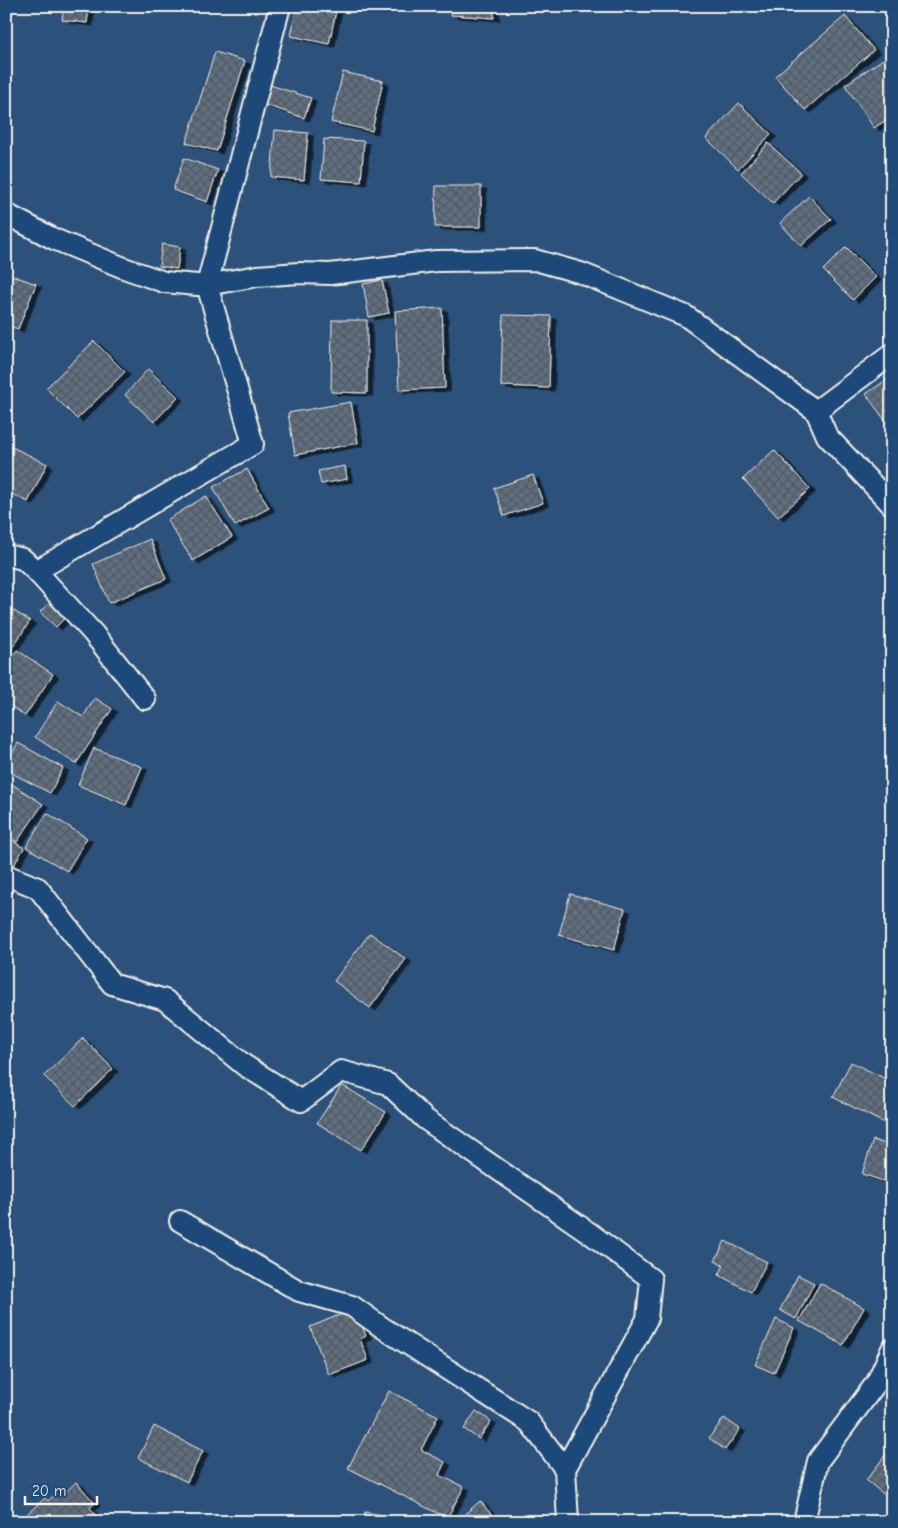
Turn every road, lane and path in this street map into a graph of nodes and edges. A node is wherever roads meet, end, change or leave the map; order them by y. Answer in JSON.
{"nodes":[{"id":1,"x":280,"y":6,"type":"edge"},
{"id":2,"x":6,"y":214,"type":"edge"},
{"id":3,"x":207,"y":285,"type":"junction"},
{"id":4,"x":892,"y":354,"type":"edge"},
{"id":5,"x":816,"y":411,"type":"junction"},
{"id":6,"x":892,"y":506,"type":"edge"},
{"id":7,"x":6,"y":555,"type":"edge"},
{"id":8,"x":36,"y":571,"type":"junction"},
{"id":9,"x":146,"y":699,"type":"dead end"},
{"id":10,"x":6,"y":875,"type":"edge"},
{"id":11,"x":180,"y":1221,"type":"dead end"},
{"id":12,"x":892,"y":1349,"type":"edge"},
{"id":13,"x":565,"y":1469,"type":"junction"},
{"id":14,"x":568,"y":1522,"type":"edge"},
{"id":15,"x":804,"y":1522,"type":"edge"}],
"edges":[{"from":1,"to":3,"type":"street"},
{"from":2,"to":3,"type":"street"},
{"from":3,"to":5,"type":"street"},
{"from":3,"to":8,"type":"street"},
{"from":4,"to":5,"type":"street"},
{"from":5,"to":6,"type":"street"},
{"from":7,"to":8,"type":"street"},
{"from":8,"to":9,"type":"street"},
{"from":10,"to":13,"type":"street"},
{"from":11,"to":13,"type":"street"},
{"from":12,"to":15,"type":"street"},
{"from":13,"to":14,"type":"street"}]}
